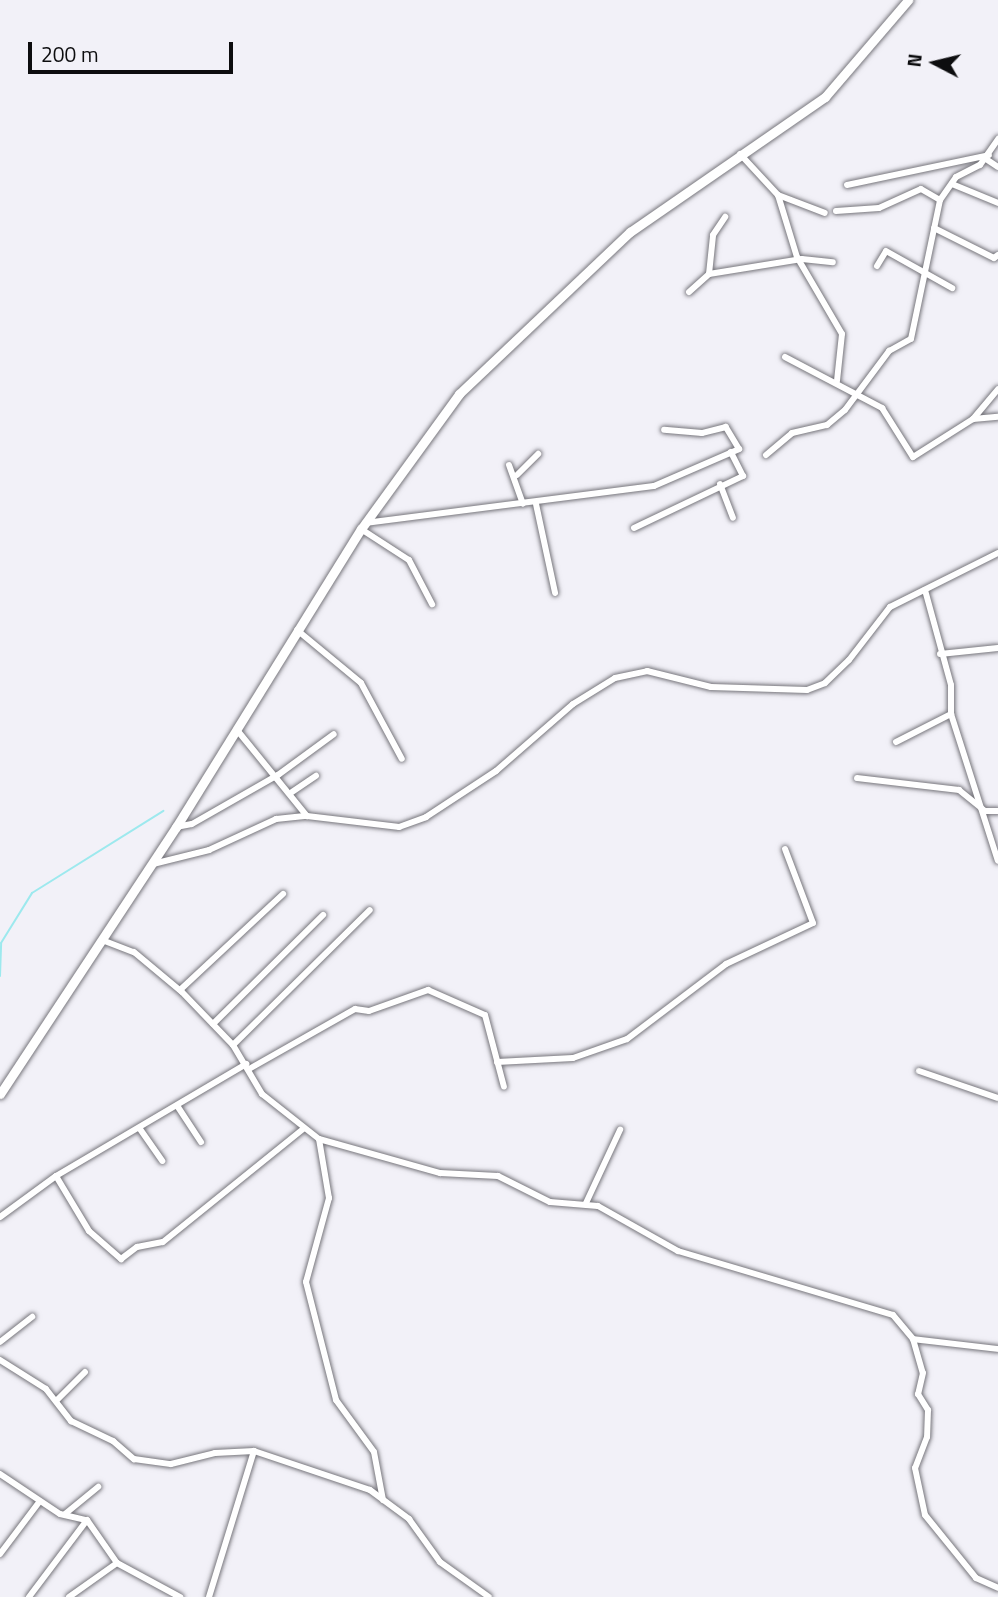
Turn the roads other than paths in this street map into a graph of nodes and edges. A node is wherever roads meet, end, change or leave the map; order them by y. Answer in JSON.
{"nodes":[{"id":1,"x":908,"y":0,"type":"edge"},
{"id":2,"x":998,"y":139,"type":"edge"},
{"id":3,"x":740,"y":154,"type":"junction"},
{"id":4,"x":987,"y":157,"type":"junction"},
{"id":5,"x":998,"y":167,"type":"edge"},
{"id":6,"x":952,"y":184,"type":"junction"},
{"id":7,"x":847,"y":185,"type":"dead end"},
{"id":8,"x":778,"y":195,"type":"junction"},
{"id":9,"x":940,"y":200,"type":"junction"},
{"id":10,"x":998,"y":203,"type":"edge"},
{"id":11,"x":836,"y":211,"type":"dead end"},
{"id":12,"x":825,"y":213,"type":"dead end"},
{"id":13,"x":725,"y":217,"type":"dead end"},
{"id":14,"x":934,"y":228,"type":"junction"},
{"id":15,"x":998,"y":255,"type":"edge"},
{"id":16,"x":802,"y":259,"type":"junction"},
{"id":17,"x":832,"y":262,"type":"dead end"},
{"id":18,"x":877,"y":266,"type":"dead end"},
{"id":19,"x":926,"y":273,"type":"junction"},
{"id":20,"x":709,"y":274,"type":"junction"},
{"id":21,"x":952,"y":288,"type":"dead end"},
{"id":22,"x":689,"y":292,"type":"dead end"},
{"id":23,"x":785,"y":357,"type":"dead end"},
{"id":24,"x":837,"y":381,"type":"junction"},
{"id":25,"x":998,"y":389,"type":"edge"},
{"id":26,"x":857,"y":391,"type":"junction"},
{"id":27,"x":998,"y":417,"type":"edge"},
{"id":28,"x":973,"y":419,"type":"junction"},
{"id":29,"x":664,"y":430,"type":"dead end"},
{"id":30,"x":731,"y":452,"type":"junction"},
{"id":31,"x":538,"y":454,"type":"dead end"},
{"id":32,"x":766,"y":455,"type":"dead end"},
{"id":33,"x":509,"y":466,"type":"dead end"},
{"id":34,"x":516,"y":475,"type":"junction"},
{"id":35,"x":720,"y":484,"type":"junction"},
{"id":36,"x":523,"y":504,"type":"junction"},
{"id":37,"x":536,"y":504,"type":"junction"},
{"id":38,"x":733,"y":518,"type":"dead end"},
{"id":39,"x":363,"y":526,"type":"junction"},
{"id":40,"x":634,"y":528,"type":"dead end"},
{"id":41,"x":998,"y":553,"type":"edge"},
{"id":42,"x":925,"y":590,"type":"junction"},
{"id":43,"x":555,"y":593,"type":"dead end"},
{"id":44,"x":432,"y":604,"type":"dead end"},
{"id":45,"x":297,"y":630,"type":"junction"},
{"id":46,"x":998,"y":648,"type":"edge"},
{"id":47,"x":940,"y":654,"type":"junction"},
{"id":48,"x":951,"y":714,"type":"junction"},
{"id":49,"x":237,"y":730,"type":"junction"},
{"id":50,"x":334,"y":734,"type":"dead end"},
{"id":51,"x":896,"y":742,"type":"dead end"},
{"id":52,"x":402,"y":759,"type":"dead end"},
{"id":53,"x":278,"y":775,"type":"junction"},
{"id":54,"x":316,"y":776,"type":"dead end"},
{"id":55,"x":857,"y":778,"type":"dead end"},
{"id":56,"x":292,"y":792,"type":"junction"},
{"id":57,"x":985,"y":811,"type":"junction"},
{"id":58,"x":998,"y":811,"type":"edge"},
{"id":59,"x":307,"y":816,"type":"junction"},
{"id":60,"x":177,"y":827,"type":"junction"},
{"id":61,"x":785,"y":849,"type":"dead end"},
{"id":62,"x":998,"y":861,"type":"edge"},
{"id":63,"x":153,"y":864,"type":"junction"},
{"id":64,"x":283,"y":894,"type":"dead end"},
{"id":65,"x":370,"y":910,"type":"dead end"},
{"id":66,"x":323,"y":915,"type":"dead end"},
{"id":67,"x":102,"y":940,"type":"junction"},
{"id":68,"x":180,"y":990,"type":"junction"},
{"id":69,"x":213,"y":1024,"type":"junction"},
{"id":70,"x":233,"y":1045,"type":"junction"},
{"id":71,"x":497,"y":1062,"type":"junction"},
{"id":72,"x":248,"y":1066,"type":"junction"},
{"id":73,"x":919,"y":1071,"type":"dead end"},
{"id":74,"x":504,"y":1087,"type":"dead end"},
{"id":75,"x":0,"y":1094,"type":"edge"},
{"id":76,"x":998,"y":1098,"type":"edge"},
{"id":77,"x":178,"y":1107,"type":"junction"},
{"id":78,"x":140,"y":1129,"type":"junction"},
{"id":79,"x":303,"y":1129,"type":"junction"},
{"id":80,"x":620,"y":1130,"type":"dead end"},
{"id":81,"x":318,"y":1139,"type":"junction"},
{"id":82,"x":201,"y":1142,"type":"dead end"},
{"id":83,"x":162,"y":1160,"type":"dead end"},
{"id":84,"x":56,"y":1176,"type":"junction"},
{"id":85,"x":586,"y":1203,"type":"junction"},
{"id":86,"x":0,"y":1217,"type":"edge"},
{"id":87,"x":32,"y":1317,"type":"dead end"},
{"id":88,"x":913,"y":1339,"type":"junction"},
{"id":89,"x":0,"y":1342,"type":"edge"},
{"id":90,"x":998,"y":1349,"type":"edge"},
{"id":91,"x":0,"y":1360,"type":"edge"},
{"id":92,"x":85,"y":1372,"type":"dead end"},
{"id":93,"x":56,"y":1401,"type":"junction"},
{"id":94,"x":254,"y":1451,"type":"junction"},
{"id":95,"x":0,"y":1474,"type":"edge"},
{"id":96,"x":98,"y":1488,"type":"dead end"},
{"id":97,"x":383,"y":1500,"type":"junction"},
{"id":98,"x":40,"y":1501,"type":"junction"},
{"id":99,"x":65,"y":1514,"type":"junction"},
{"id":100,"x":87,"y":1520,"type":"junction"},
{"id":101,"x":0,"y":1554,"type":"edge"},
{"id":102,"x":117,"y":1563,"type":"junction"},
{"id":103,"x":998,"y":1588,"type":"edge"},
{"id":104,"x":162,"y":1590,"type":"junction"},
{"id":105,"x":29,"y":1597,"type":"edge"},
{"id":106,"x":69,"y":1597,"type":"edge"},
{"id":107,"x":157,"y":1597,"type":"edge"},
{"id":108,"x":180,"y":1597,"type":"edge"},
{"id":109,"x":209,"y":1597,"type":"edge"},
{"id":110,"x":489,"y":1597,"type":"edge"}],
"edges":[{"from":1,"to":3,"type":"main road"},
{"from":2,"to":4,"type":"street"},
{"from":3,"to":8,"type":"street"},
{"from":3,"to":39,"type":"main road"},
{"from":4,"to":5,"type":"street"},
{"from":4,"to":6,"type":"street"},
{"from":4,"to":7,"type":"street"},
{"from":6,"to":9,"type":"street"},
{"from":6,"to":10,"type":"street"},
{"from":8,"to":12,"type":"street"},
{"from":8,"to":16,"type":"street"},
{"from":9,"to":11,"type":"street"},
{"from":9,"to":14,"type":"street"},
{"from":13,"to":20,"type":"street"},
{"from":14,"to":15,"type":"street"},
{"from":14,"to":19,"type":"street"},
{"from":16,"to":17,"type":"street"},
{"from":16,"to":20,"type":"street"},
{"from":16,"to":24,"type":"street"},
{"from":18,"to":19,"type":"street"},
{"from":19,"to":21,"type":"street"},
{"from":19,"to":26,"type":"street"},
{"from":20,"to":22,"type":"street"},
{"from":23,"to":24,"type":"street"},
{"from":24,"to":26,"type":"street"},
{"from":25,"to":28,"type":"street"},
{"from":26,"to":28,"type":"street"},
{"from":26,"to":32,"type":"street"},
{"from":27,"to":28,"type":"street"},
{"from":29,"to":30,"type":"street"},
{"from":30,"to":35,"type":"street"},
{"from":30,"to":37,"type":"street"},
{"from":31,"to":34,"type":"street"},
{"from":33,"to":34,"type":"street"},
{"from":34,"to":36,"type":"street"},
{"from":35,"to":38,"type":"street"},
{"from":35,"to":40,"type":"street"},
{"from":36,"to":37,"type":"street"},
{"from":36,"to":39,"type":"street"},
{"from":37,"to":43,"type":"street"},
{"from":39,"to":44,"type":"street"},
{"from":39,"to":45,"type":"main road"},
{"from":41,"to":42,"type":"street"},
{"from":42,"to":47,"type":"street"},
{"from":42,"to":59,"type":"street"},
{"from":45,"to":49,"type":"main road"},
{"from":45,"to":52,"type":"street"},
{"from":46,"to":47,"type":"street"},
{"from":47,"to":48,"type":"street"},
{"from":48,"to":51,"type":"street"},
{"from":48,"to":57,"type":"street"},
{"from":49,"to":53,"type":"street"},
{"from":49,"to":60,"type":"main road"},
{"from":50,"to":53,"type":"street"},
{"from":53,"to":56,"type":"street"},
{"from":53,"to":60,"type":"street"},
{"from":54,"to":56,"type":"street"},
{"from":55,"to":57,"type":"street"},
{"from":56,"to":59,"type":"street"},
{"from":57,"to":58,"type":"street"},
{"from":57,"to":62,"type":"street"},
{"from":59,"to":63,"type":"street"},
{"from":60,"to":63,"type":"main road"},
{"from":61,"to":71,"type":"street"},
{"from":63,"to":67,"type":"main road"},
{"from":64,"to":68,"type":"street"},
{"from":65,"to":70,"type":"street"},
{"from":66,"to":69,"type":"street"},
{"from":67,"to":68,"type":"street"},
{"from":67,"to":75,"type":"main road"},
{"from":68,"to":69,"type":"street"},
{"from":69,"to":70,"type":"street"},
{"from":70,"to":72,"type":"street"},
{"from":71,"to":72,"type":"street"},
{"from":71,"to":74,"type":"street"},
{"from":72,"to":77,"type":"street"},
{"from":72,"to":79,"type":"street"},
{"from":73,"to":76,"type":"street"},
{"from":77,"to":78,"type":"street"},
{"from":77,"to":82,"type":"street"},
{"from":78,"to":83,"type":"street"},
{"from":78,"to":84,"type":"street"},
{"from":79,"to":81,"type":"street"},
{"from":79,"to":84,"type":"street"},
{"from":80,"to":85,"type":"street"},
{"from":81,"to":85,"type":"street"},
{"from":81,"to":97,"type":"street"},
{"from":84,"to":86,"type":"street"},
{"from":85,"to":88,"type":"street"},
{"from":87,"to":89,"type":"street"},
{"from":88,"to":90,"type":"street"},
{"from":88,"to":103,"type":"street"},
{"from":91,"to":93,"type":"street"},
{"from":92,"to":93,"type":"street"},
{"from":93,"to":94,"type":"street"},
{"from":94,"to":97,"type":"street"},
{"from":94,"to":109,"type":"street"},
{"from":95,"to":98,"type":"street"},
{"from":96,"to":99,"type":"street"},
{"from":97,"to":110,"type":"street"},
{"from":98,"to":99,"type":"street"},
{"from":98,"to":101,"type":"street"},
{"from":99,"to":100,"type":"street"},
{"from":100,"to":102,"type":"street"},
{"from":100,"to":105,"type":"street"},
{"from":102,"to":104,"type":"street"},
{"from":102,"to":106,"type":"street"},
{"from":104,"to":107,"type":"street"},
{"from":104,"to":108,"type":"street"}]}
